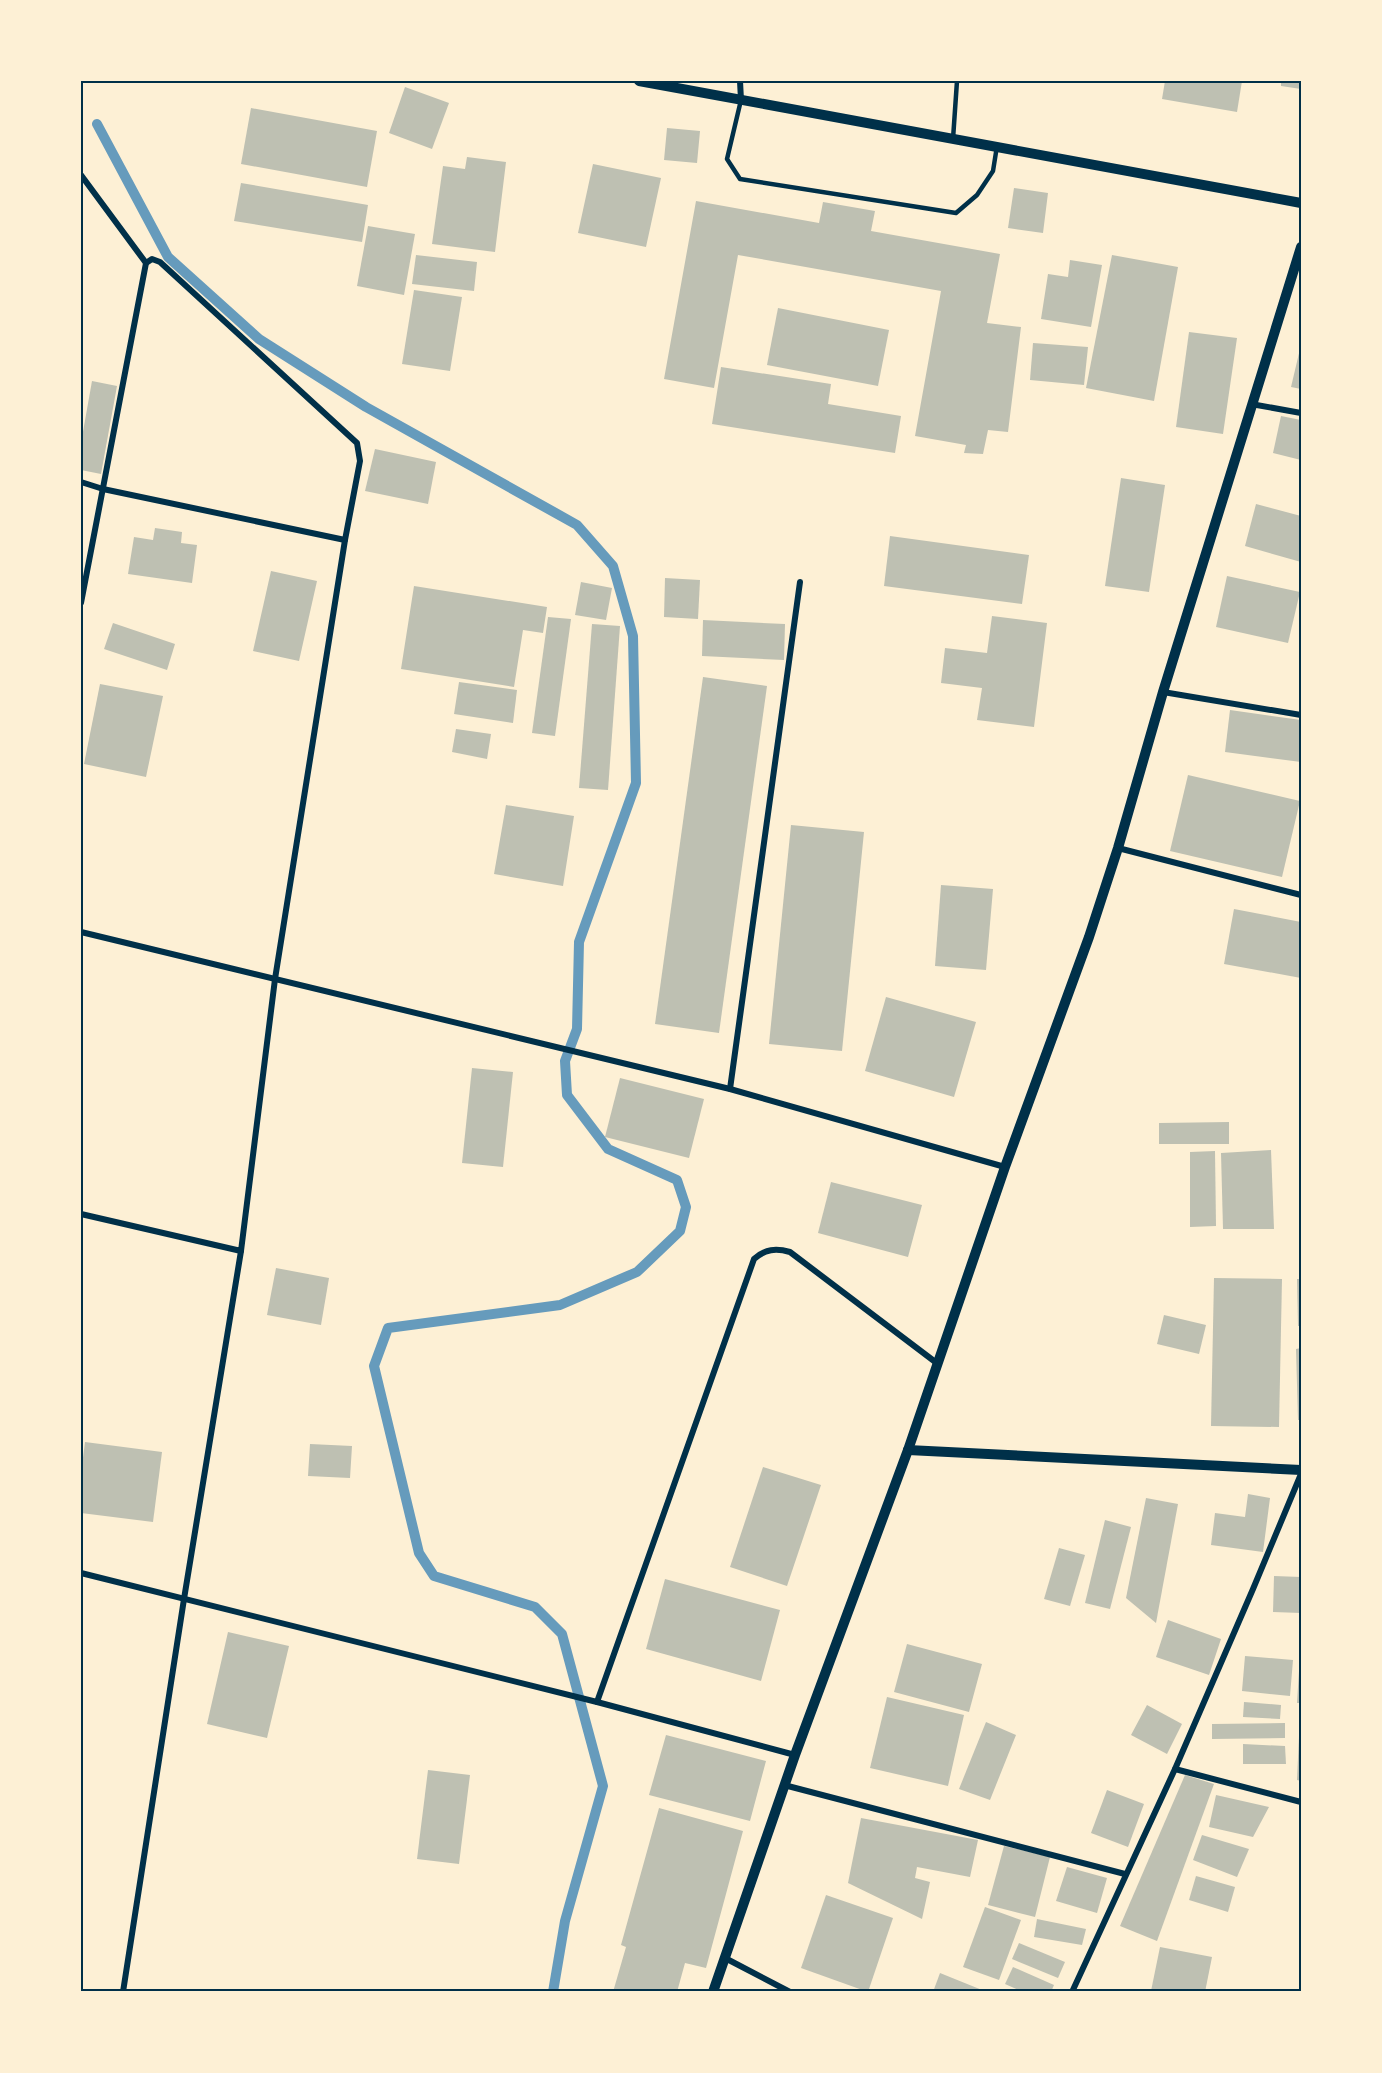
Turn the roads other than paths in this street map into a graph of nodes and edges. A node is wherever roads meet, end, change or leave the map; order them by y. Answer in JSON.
{"nodes":[{"id":1,"x":639,"y":81,"type":"edge"},
{"id":2,"x":740,"y":81,"type":"edge"},
{"id":3,"x":957,"y":81,"type":"edge"},
{"id":4,"x":741,"y":100,"type":"junction"},
{"id":5,"x":952,"y":139,"type":"junction"},
{"id":6,"x":997,"y":146,"type":"junction"},
{"id":7,"x":81,"y":175,"type":"edge"},
{"id":8,"x":1301,"y":203,"type":"edge"},
{"id":9,"x":1301,"y":247,"type":"edge"},
{"id":10,"x":146,"y":263,"type":"junction"},
{"id":11,"x":1251,"y":404,"type":"junction"},
{"id":12,"x":1301,"y":413,"type":"edge"},
{"id":13,"x":81,"y":482,"type":"edge"},
{"id":14,"x":103,"y":489,"type":"junction"},
{"id":15,"x":345,"y":540,"type":"junction"},
{"id":16,"x":800,"y":582,"type":"dead end"},
{"id":17,"x":81,"y":603,"type":"edge"},
{"id":18,"x":1163,"y":692,"type":"junction"},
{"id":19,"x":1301,"y":715,"type":"edge"},
{"id":20,"x":1118,"y":848,"type":"junction"},
{"id":21,"x":1301,"y":895,"type":"edge"},
{"id":22,"x":81,"y":932,"type":"edge"},
{"id":23,"x":276,"y":979,"type":"junction"},
{"id":24,"x":730,"y":1089,"type":"junction"},
{"id":25,"x":1005,"y":1167,"type":"junction"},
{"id":26,"x":81,"y":1214,"type":"edge"},
{"id":27,"x":241,"y":1251,"type":"junction"},
{"id":28,"x":938,"y":1364,"type":"junction"},
{"id":29,"x":908,"y":1450,"type":"junction"},
{"id":30,"x":1301,"y":1472,"type":"edge"},
{"id":31,"x":81,"y":1573,"type":"edge"},
{"id":32,"x":184,"y":1599,"type":"junction"},
{"id":33,"x":597,"y":1702,"type":"junction"},
{"id":34,"x":795,"y":1755,"type":"junction"},
{"id":35,"x":1175,"y":1769,"type":"junction"},
{"id":36,"x":784,"y":1785,"type":"junction"},
{"id":37,"x":1301,"y":1802,"type":"edge"},
{"id":38,"x":1125,"y":1874,"type":"junction"},
{"id":39,"x":725,"y":1958,"type":"junction"},
{"id":40,"x":123,"y":1992,"type":"edge"},
{"id":41,"x":713,"y":1992,"type":"edge"},
{"id":42,"x":790,"y":1992,"type":"edge"},
{"id":43,"x":1072,"y":1992,"type":"edge"}],
"edges":[{"from":1,"to":4,"type":"street"},
{"from":2,"to":4,"type":"street"},
{"from":3,"to":5,"type":"lane"},
{"from":4,"to":5,"type":"street"},
{"from":4,"to":6,"type":"lane"},
{"from":5,"to":6,"type":"street"},
{"from":6,"to":8,"type":"street"},
{"from":7,"to":10,"type":"street"},
{"from":9,"to":11,"type":"street"},
{"from":10,"to":14,"type":"street"},
{"from":10,"to":15,"type":"street"},
{"from":11,"to":12,"type":"street"},
{"from":11,"to":18,"type":"street"},
{"from":13,"to":14,"type":"street"},
{"from":14,"to":15,"type":"street"},
{"from":14,"to":17,"type":"street"},
{"from":15,"to":23,"type":"street"},
{"from":16,"to":24,"type":"street"},
{"from":18,"to":19,"type":"street"},
{"from":18,"to":20,"type":"street"},
{"from":20,"to":21,"type":"street"},
{"from":20,"to":25,"type":"street"},
{"from":22,"to":23,"type":"street"},
{"from":23,"to":24,"type":"street"},
{"from":23,"to":27,"type":"street"},
{"from":24,"to":25,"type":"street"},
{"from":25,"to":28,"type":"street"},
{"from":26,"to":27,"type":"street"},
{"from":27,"to":32,"type":"street"},
{"from":28,"to":29,"type":"street"},
{"from":28,"to":33,"type":"street"},
{"from":29,"to":30,"type":"street"},
{"from":29,"to":34,"type":"street"},
{"from":30,"to":35,"type":"street"},
{"from":31,"to":32,"type":"street"},
{"from":32,"to":33,"type":"street"},
{"from":32,"to":40,"type":"street"},
{"from":33,"to":34,"type":"street"},
{"from":34,"to":36,"type":"street"},
{"from":35,"to":37,"type":"street"},
{"from":35,"to":38,"type":"street"},
{"from":36,"to":38,"type":"street"},
{"from":36,"to":39,"type":"street"},
{"from":38,"to":43,"type":"street"},
{"from":39,"to":41,"type":"street"},
{"from":39,"to":42,"type":"street"}]}
